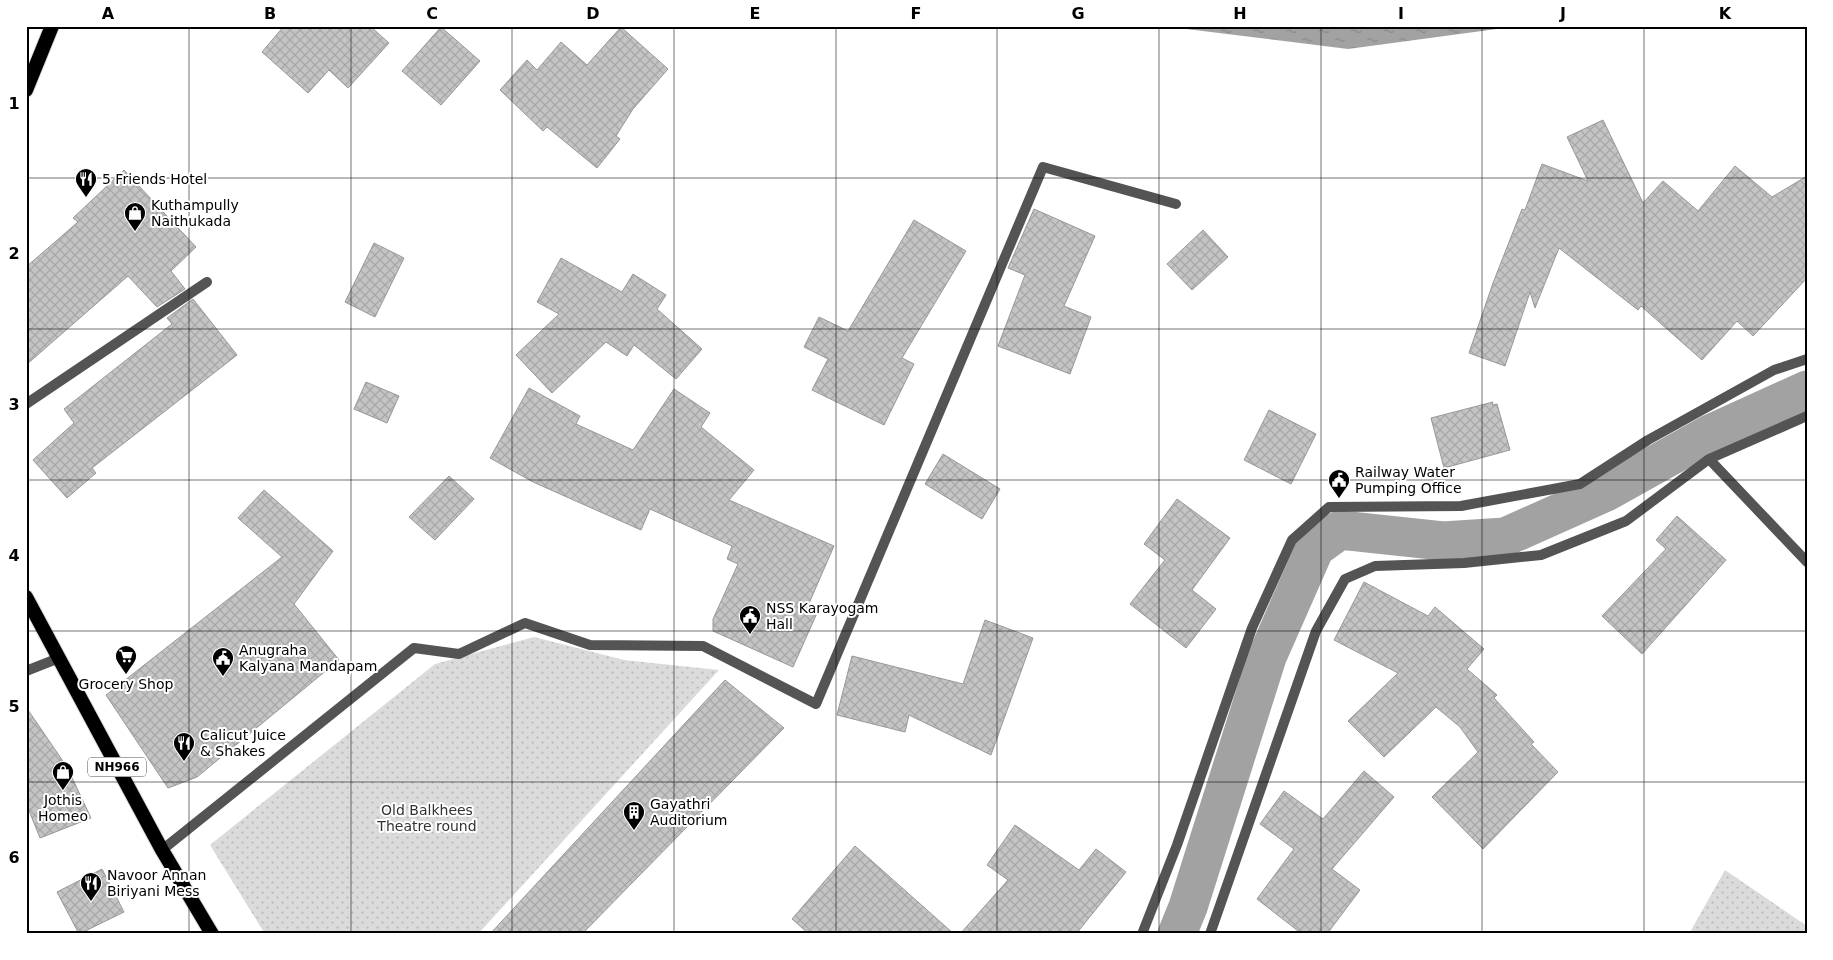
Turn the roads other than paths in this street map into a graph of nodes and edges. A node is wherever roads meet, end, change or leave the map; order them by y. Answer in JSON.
{"nodes":[{"id":1,"x":52,"y":26,"type":"edge"},
{"id":2,"x":26,"y":90,"type":"edge"},
{"id":3,"x":1176,"y":204,"type":"dead end"},
{"id":4,"x":206,"y":282,"type":"dead end"},
{"id":5,"x":1807,"y":358,"type":"edge"},
{"id":6,"x":26,"y":404,"type":"edge"},
{"id":7,"x":1807,"y":416,"type":"edge"},
{"id":8,"x":1709,"y":459,"type":"junction"},
{"id":9,"x":1807,"y":562,"type":"edge"},
{"id":10,"x":26,"y":598,"type":"edge"},
{"id":11,"x":59,"y":658,"type":"junction"},
{"id":12,"x":26,"y":672,"type":"edge"},
{"id":13,"x":162,"y":850,"type":"junction"},
{"id":14,"x":212,"y":934,"type":"edge"},
{"id":15,"x":1142,"y":934,"type":"edge"},
{"id":16,"x":1210,"y":934,"type":"edge"}],
"edges":[{"from":1,"to":2,"type":"highway"},
{"from":3,"to":13,"type":"street"},
{"from":4,"to":6,"type":"street"},
{"from":5,"to":15,"type":"street"},
{"from":7,"to":8,"type":"street"},
{"from":8,"to":9,"type":"street"},
{"from":8,"to":16,"type":"street"},
{"from":10,"to":11,"type":"highway","number":"NH966"},
{"from":11,"to":12,"type":"street"},
{"from":11,"to":13,"type":"highway","number":"NH966"},
{"from":13,"to":14,"type":"highway","number":"NH966"}]}
